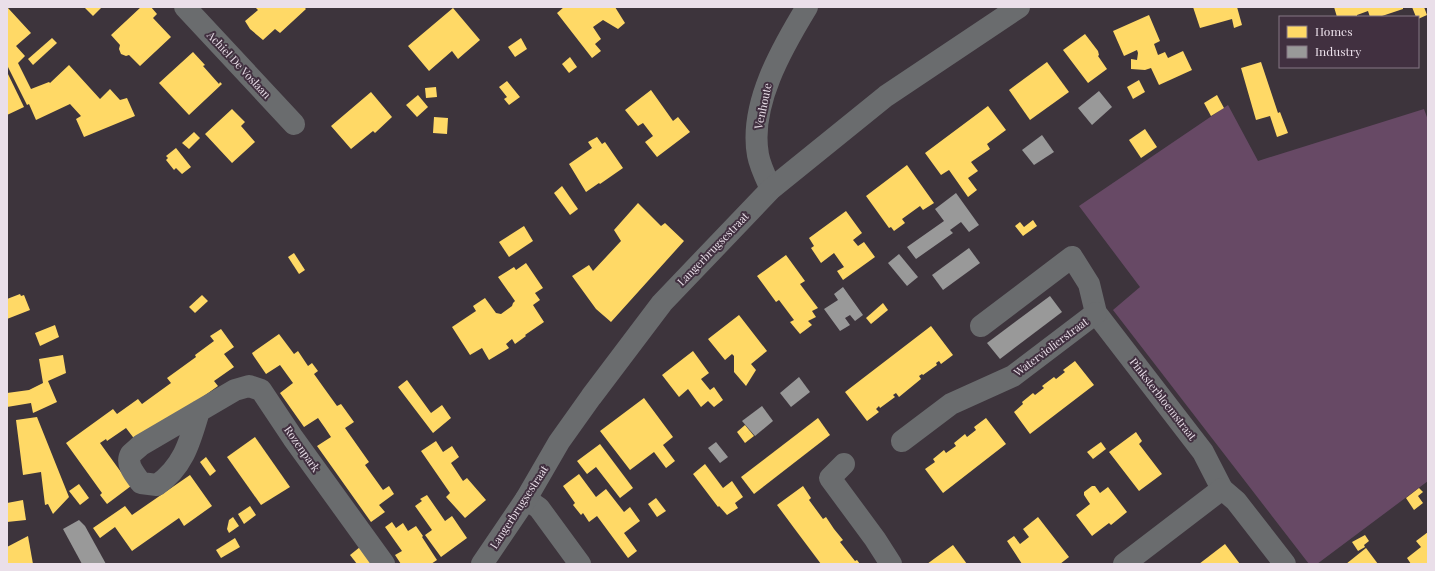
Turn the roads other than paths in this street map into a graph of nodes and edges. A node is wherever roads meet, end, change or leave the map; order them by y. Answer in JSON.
{"nodes":[{"id":1,"x":185,"y":7,"type":"edge"},
{"id":2,"x":807,"y":7,"type":"edge"},
{"id":3,"x":1019,"y":7,"type":"edge"},
{"id":4,"x":294,"y":124,"type":"dead end"},
{"id":5,"x":771,"y":189,"type":"junction"},
{"id":6,"x":1096,"y":313,"type":"junction"},
{"id":7,"x":981,"y":326,"type":"dead end"},
{"id":8,"x":199,"y":411,"type":"dead end"},
{"id":9,"x":902,"y":441,"type":"dead end"},
{"id":10,"x":844,"y":464,"type":"dead end"},
{"id":11,"x":1222,"y":489,"type":"junction"},
{"id":12,"x":526,"y":499,"type":"junction"},
{"id":13,"x":384,"y":564,"type":"edge"},
{"id":14,"x":482,"y":564,"type":"edge"},
{"id":15,"x":580,"y":564,"type":"edge"},
{"id":16,"x":891,"y":564,"type":"edge"},
{"id":17,"x":1124,"y":564,"type":"edge"},
{"id":18,"x":1285,"y":564,"type":"edge"}],
"edges":[{"from":1,"to":4,"type":"street","name":"Achiel De Voslaan"},
{"from":2,"to":5,"type":"street","name":"Venhoute"},
{"from":3,"to":5,"type":"street","name":"Langerbrugsestraat"},
{"from":5,"to":12,"type":"street","name":"Langerbrugsestraat"},
{"from":6,"to":7,"type":"street"},
{"from":6,"to":9,"type":"street","name":"Waterviolierstraat"},
{"from":6,"to":11,"type":"street","name":"Pinksterbloemstraat"},
{"from":8,"to":13,"type":"street","name":"Rozenpark"},
{"from":10,"to":16,"type":"street"},
{"from":11,"to":17,"type":"street"},
{"from":11,"to":18,"type":"street","name":"Pinksterbloemstraat"},
{"from":12,"to":14,"type":"street","name":"Langerbrugsestraat"},
{"from":12,"to":15,"type":"street"}]}
